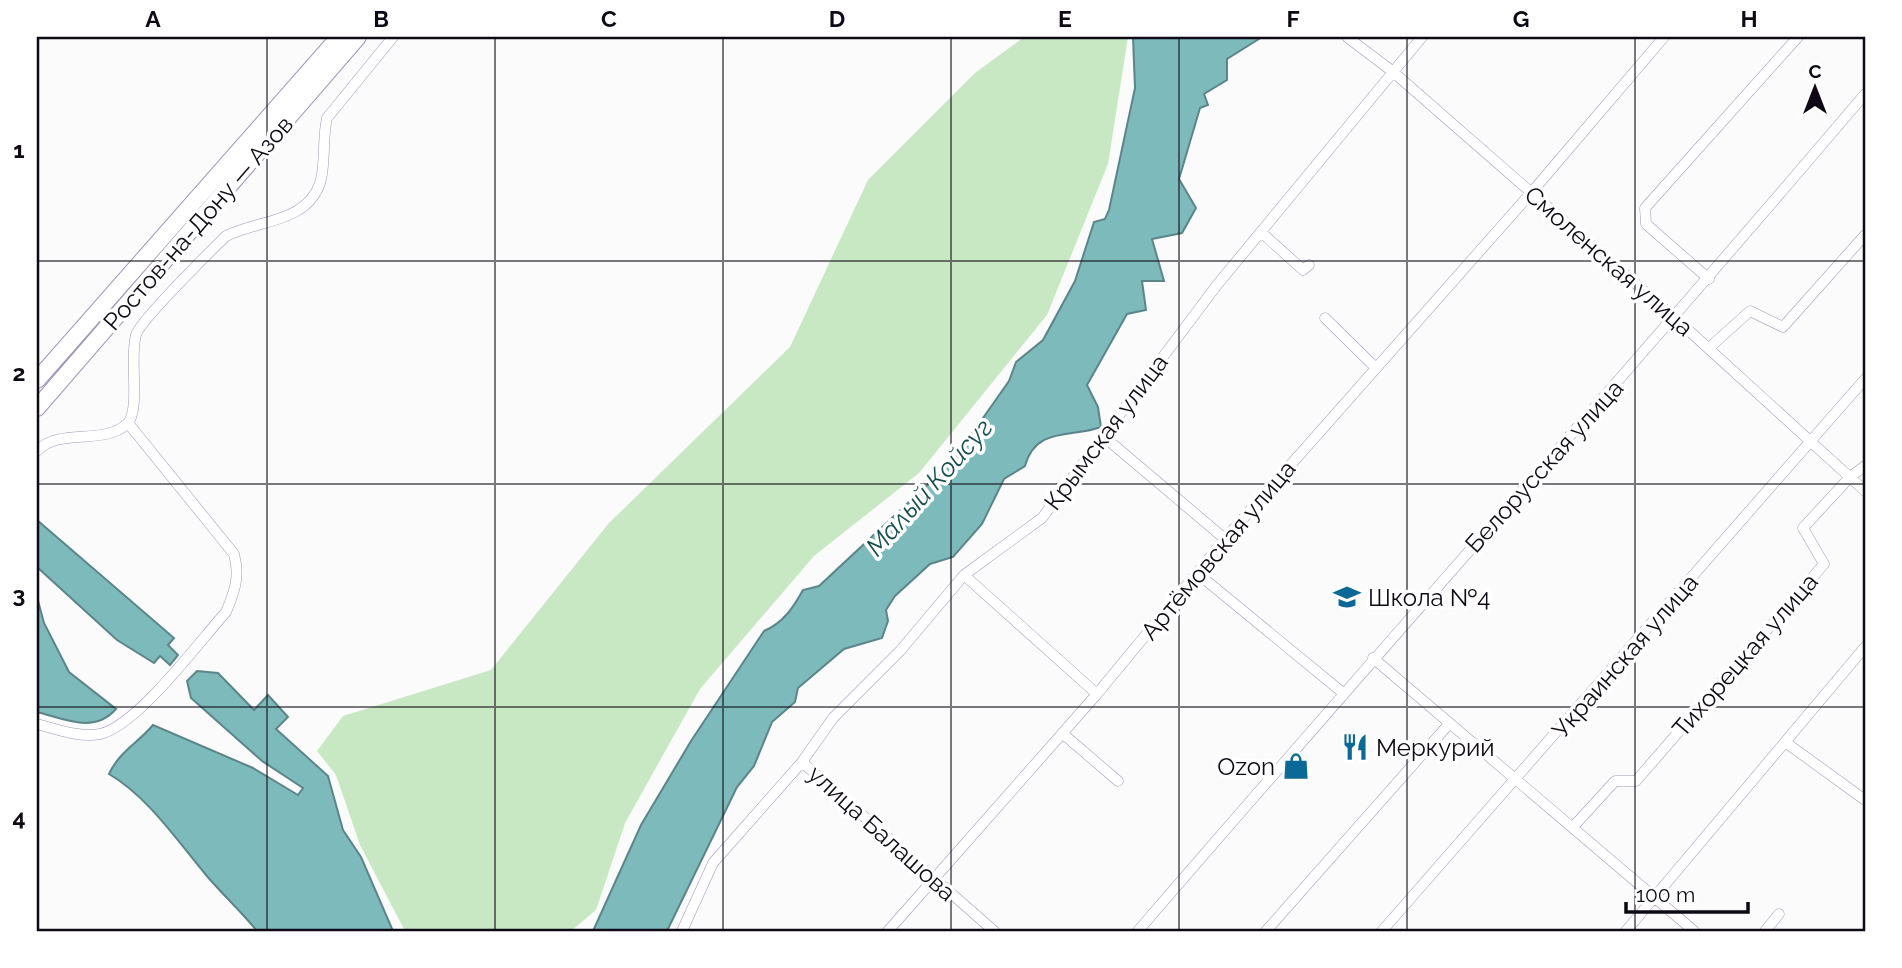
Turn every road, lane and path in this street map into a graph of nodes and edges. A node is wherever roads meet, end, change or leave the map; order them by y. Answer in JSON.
{"nodes":[{"id":1,"x":339,"y":37,"type":"edge"},
{"id":2,"x":358,"y":37,"type":"edge"},
{"id":3,"x":393,"y":37,"type":"edge"},
{"id":4,"x":1347,"y":37,"type":"edge"},
{"id":5,"x":1422,"y":37,"type":"edge"},
{"id":6,"x":1664,"y":37,"type":"edge"},
{"id":7,"x":1798,"y":37,"type":"edge"},
{"id":8,"x":1392,"y":71,"type":"junction"},
{"id":9,"x":1865,"y":94,"type":"edge"},
{"id":10,"x":1531,"y":193,"type":"junction"},
{"id":11,"x":1261,"y":232,"type":"junction"},
{"id":12,"x":1865,"y":235,"type":"edge"},
{"id":13,"x":1309,"y":265,"type":"dead end"},
{"id":14,"x":1709,"y":279,"type":"junction"},
{"id":15,"x":1325,"y":318,"type":"dead end"},
{"id":16,"x":1675,"y":318,"type":"junction"},
{"id":17,"x":1709,"y":348,"type":"junction"},
{"id":18,"x":1376,"y":368,"type":"junction"},
{"id":19,"x":1865,"y":379,"type":"edge"},
{"id":20,"x":37,"y":380,"type":"edge"},
{"id":21,"x":37,"y":408,"type":"edge"},
{"id":22,"x":128,"y":423,"type":"junction"},
{"id":23,"x":1102,"y":435,"type":"junction"},
{"id":24,"x":1813,"y":443,"type":"junction"},
{"id":25,"x":37,"y":451,"type":"edge"},
{"id":26,"x":1865,"y":466,"type":"edge"},
{"id":27,"x":1850,"y":477,"type":"junction"},
{"id":28,"x":1865,"y":491,"type":"edge"},
{"id":29,"x":1225,"y":539,"type":"junction"},
{"id":30,"x":1197,"y":573,"type":"junction"},
{"id":31,"x":964,"y":575,"type":"junction"},
{"id":32,"x":1865,"y":647,"type":"edge"},
{"id":33,"x":1373,"y":658,"type":"junction"},
{"id":34,"x":1343,"y":693,"type":"junction"},
{"id":35,"x":1097,"y":694,"type":"junction"},
{"id":36,"x":37,"y":724,"type":"edge"},
{"id":37,"x":1449,"y":724,"type":"junction"},
{"id":38,"x":1062,"y":733,"type":"junction"},
{"id":39,"x":1784,"y":743,"type":"junction"},
{"id":40,"x":802,"y":762,"type":"junction"},
{"id":41,"x":1517,"y":778,"type":"junction"},
{"id":42,"x":1118,"y":781,"type":"dead end"},
{"id":43,"x":1865,"y":800,"type":"edge"},
{"id":44,"x":1573,"y":827,"type":"junction"},
{"id":45,"x":933,"y":879,"type":"junction"},
{"id":46,"x":1654,"y":897,"type":"junction"},
{"id":47,"x":1779,"y":914,"type":"dead end"},
{"id":48,"x":682,"y":931,"type":"edge"},
{"id":49,"x":888,"y":931,"type":"edge"},
{"id":50,"x":994,"y":931,"type":"edge"},
{"id":51,"x":1138,"y":931,"type":"edge"},
{"id":52,"x":1266,"y":931,"type":"edge"},
{"id":53,"x":1382,"y":931,"type":"edge"},
{"id":54,"x":1626,"y":931,"type":"edge"},
{"id":55,"x":1694,"y":931,"type":"edge"},
{"id":56,"x":1765,"y":931,"type":"edge"}],
"edges":[{"from":1,"to":20,"type":"main road","name":"Ростов-на-Дону — Азов"},
{"from":2,"to":21,"type":"main road","name":"Ростов-на-Дону — Азов"},
{"from":3,"to":22,"type":"street"},
{"from":4,"to":8,"type":"street","name":"Смоленская улица"},
{"from":5,"to":8,"type":"street","name":"Крымская улица"},
{"from":6,"to":10,"type":"street","name":"Артёмовская улица"},
{"from":7,"to":14,"type":"street"},
{"from":8,"to":10,"type":"street","name":"Смоленская улица"},
{"from":8,"to":11,"type":"street","name":"Крымская улица"},
{"from":9,"to":14,"type":"street","name":"Белорусская улица"},
{"from":10,"to":16,"type":"street","name":"Смоленская улица"},
{"from":10,"to":18,"type":"street","name":"Артёмовская улица"},
{"from":11,"to":13,"type":"street"},
{"from":11,"to":23,"type":"street","name":"Крымская улица"},
{"from":12,"to":17,"type":"street"},
{"from":14,"to":16,"type":"street","name":"Белорусская улица"},
{"from":15,"to":18,"type":"street"},
{"from":16,"to":17,"type":"street","name":"Смоленская улица"},
{"from":16,"to":33,"type":"street","name":"Белорусская улица"},
{"from":17,"to":24,"type":"street","name":"Смоленская улица"},
{"from":18,"to":29,"type":"street","name":"Артёмовская улица"},
{"from":19,"to":24,"type":"street","name":"Украинская улица"},
{"from":22,"to":25,"type":"street"},
{"from":22,"to":36,"type":"street"},
{"from":23,"to":29,"type":"street"},
{"from":23,"to":31,"type":"street","name":"Крымская улица"},
{"from":24,"to":27,"type":"street","name":"Смоленская улица"},
{"from":24,"to":41,"type":"street","name":"Украинская улица"},
{"from":26,"to":27,"type":"street","name":"Тихорецкая улица"},
{"from":27,"to":28,"type":"street","name":"Смоленская улица"},
{"from":27,"to":44,"type":"street","name":"Тихорецкая улица"},
{"from":29,"to":30,"type":"street","name":"Артёмовская улица"},
{"from":30,"to":34,"type":"street"},
{"from":30,"to":35,"type":"street","name":"Артёмовская улица"},
{"from":31,"to":35,"type":"street"},
{"from":31,"to":40,"type":"street","name":"Крымская улица"},
{"from":32,"to":39,"type":"street"},
{"from":33,"to":34,"type":"street","name":"Белорусская улица"},
{"from":33,"to":37,"type":"street"},
{"from":34,"to":51,"type":"street","name":"Белорусская улица"},
{"from":35,"to":38,"type":"street","name":"Артёмовская улица"},
{"from":37,"to":41,"type":"street"},
{"from":37,"to":52,"type":"street"},
{"from":38,"to":42,"type":"street"},
{"from":38,"to":45,"type":"street","name":"Артёмовская улица"},
{"from":39,"to":43,"type":"street"},
{"from":39,"to":46,"type":"street"},
{"from":40,"to":45,"type":"street","name":"улица Балашова"},
{"from":40,"to":48,"type":"street","name":"Крымская улица"},
{"from":41,"to":44,"type":"street"},
{"from":41,"to":53,"type":"street","name":"Украинская улица"},
{"from":44,"to":46,"type":"street"},
{"from":45,"to":49,"type":"street","name":"Артёмовская улица"},
{"from":45,"to":50,"type":"street","name":"улица Балашова"},
{"from":46,"to":54,"type":"street"},
{"from":46,"to":55,"type":"street"},
{"from":47,"to":56,"type":"street"}]}
